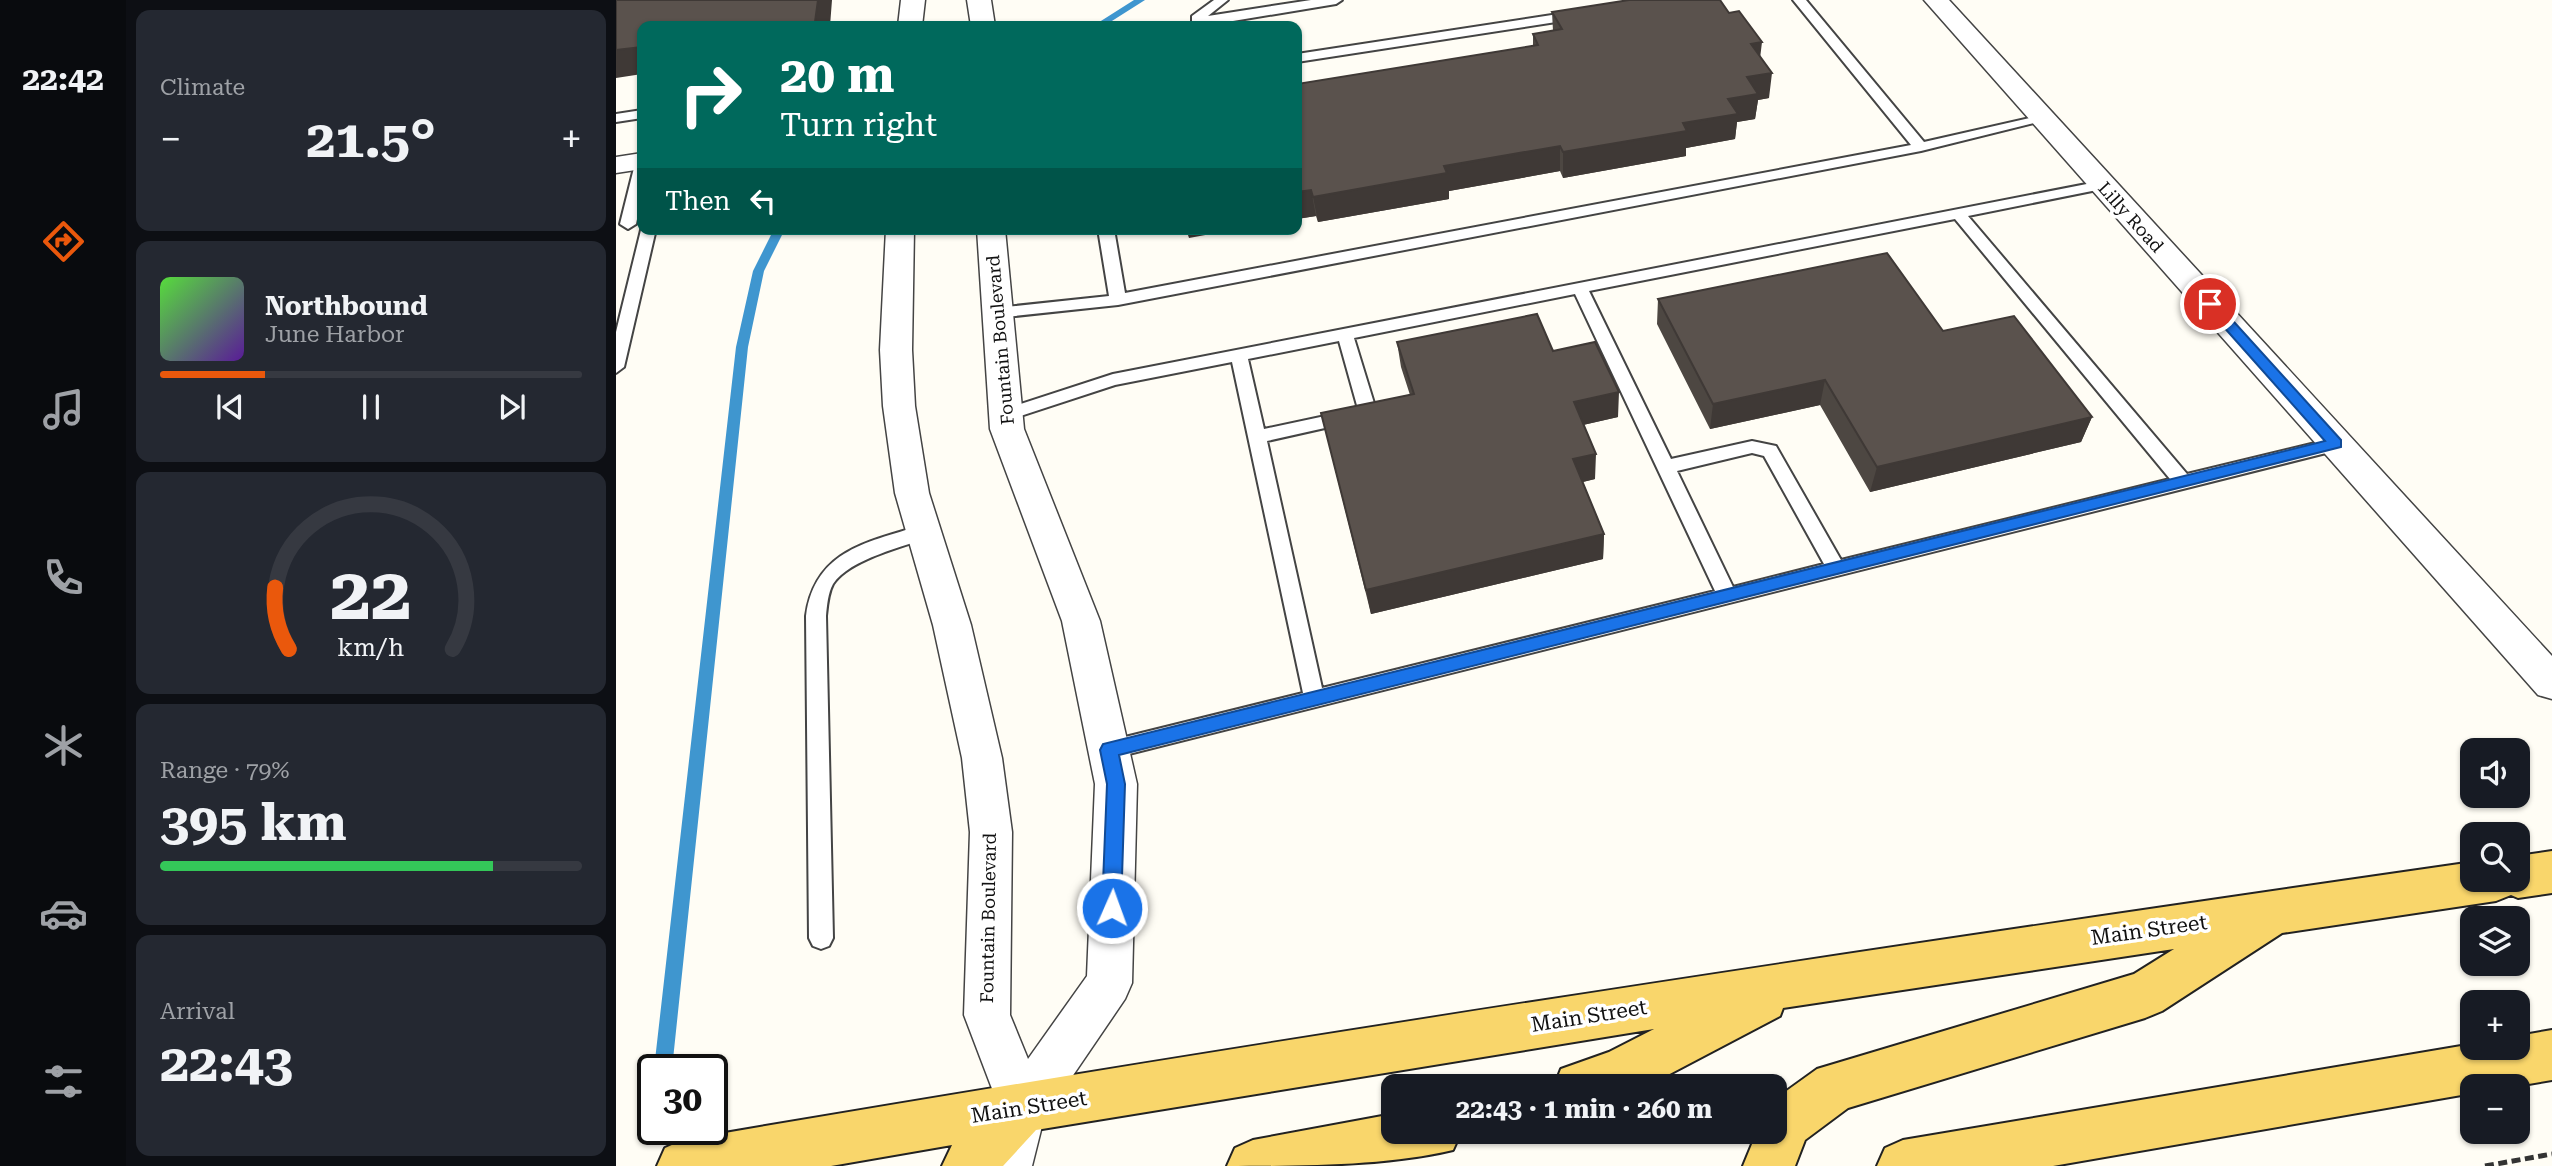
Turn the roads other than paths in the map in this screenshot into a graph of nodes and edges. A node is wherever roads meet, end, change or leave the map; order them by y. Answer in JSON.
{"nodes":[{"id":1,"x":913,"y":0,"type":"edge"},
{"id":2,"x":979,"y":0,"type":"edge"},
{"id":3,"x":1222,"y":0,"type":"edge"},
{"id":4,"x":1336,"y":0,"type":"edge"},
{"id":5,"x":1799,"y":0,"type":"edge"},
{"id":6,"x":1936,"y":0,"type":"edge"},
{"id":7,"x":1598,"y":12,"type":"edge"},
{"id":8,"x":911,"y":21,"type":"edge"},
{"id":9,"x":982,"y":21,"type":"edge"},
{"id":10,"x":1195,"y":21,"type":"edge"},
{"id":11,"x":1205,"y":21,"type":"edge"},
{"id":12,"x":1302,"y":57,"type":"edge"},
{"id":13,"x":637,"y":115,"type":"edge"},
{"id":14,"x":616,"y":118,"type":"edge"},
{"id":15,"x":2043,"y":119,"type":"junction"},
{"id":16,"x":1921,"y":147,"type":"junction"},
{"id":17,"x":637,"y":163,"type":"edge"},
{"id":18,"x":616,"y":165,"type":"edge"},
{"id":19,"x":2102,"y":185,"type":"junction"},
{"id":20,"x":637,"y":187,"type":"edge"},
{"id":21,"x":1958,"y":213,"type":"junction"},
{"id":22,"x":629,"y":226,"type":"edge"},
{"id":23,"x":647,"y":235,"type":"edge"},
{"id":24,"x":900,"y":235,"type":"edge"},
{"id":25,"x":991,"y":235,"type":"edge"},
{"id":26,"x":1107,"y":235,"type":"edge"},
{"id":27,"x":1580,"y":288,"type":"junction"},
{"id":28,"x":1118,"y":300,"type":"junction"},
{"id":29,"x":996,"y":313,"type":"junction"},
{"id":30,"x":1345,"y":334,"type":"junction"},
{"id":31,"x":1239,"y":355,"type":"junction"},
{"id":32,"x":616,"y":367,"type":"edge"},
{"id":33,"x":1005,"y":415,"type":"junction"},
{"id":34,"x":1257,"y":437,"type":"junction"},
{"id":35,"x":2336,"y":444,"type":"junction"},
{"id":36,"x":1666,"y":467,"type":"junction"},
{"id":37,"x":2183,"y":482,"type":"junction"},
{"id":38,"x":926,"y":531,"type":"junction"},
{"id":39,"x":1836,"y":568,"type":"junction"},
{"id":40,"x":1727,"y":596,"type":"junction"},
{"id":41,"x":2552,"y":683,"type":"edge"},
{"id":42,"x":1314,"y":698,"type":"junction"},
{"id":43,"x":1109,"y":750,"type":"junction"},
{"id":44,"x":2552,"y":872,"type":"edge"},
{"id":45,"x":2530,"y":875,"type":"edge"},
{"id":46,"x":2460,"y":885,"type":"edge"},
{"id":47,"x":2279,"y":911,"type":"junction"},
{"id":48,"x":821,"y":938,"type":"dead end"},
{"id":49,"x":1793,"y":984,"type":"junction"},
{"id":50,"x":2552,"y":1055,"type":"edge"},
{"id":51,"x":1618,"y":1074,"type":"edge"},
{"id":52,"x":1023,"y":1107,"type":"junction"},
{"id":53,"x":1381,"y":1142,"type":"edge"},
{"id":54,"x":683,"y":1166,"type":"edge"},
{"id":55,"x":968,"y":1166,"type":"edge"},
{"id":56,"x":1007,"y":1166,"type":"edge"},
{"id":57,"x":1253,"y":1166,"type":"edge"},
{"id":58,"x":1769,"y":1166,"type":"edge"},
{"id":59,"x":1903,"y":1166,"type":"edge"}],
"edges":[{"from":1,"to":8,"type":"street"},
{"from":2,"to":9,"type":"street"},
{"from":3,"to":10,"type":"lane"},
{"from":4,"to":11,"type":"lane"},
{"from":5,"to":16,"type":"lane"},
{"from":6,"to":15,"type":"street","name":"Lilly Road"},
{"from":7,"to":12,"type":"lane"},
{"from":13,"to":14,"type":"lane"},
{"from":15,"to":16,"type":"lane"},
{"from":15,"to":19,"type":"street","name":"Lilly Road"},
{"from":16,"to":28,"type":"lane"},
{"from":17,"to":18,"type":"street"},
{"from":19,"to":21,"type":"lane"},
{"from":19,"to":35,"type":"street","name":"Lilly Road"},
{"from":20,"to":22,"type":"lane"},
{"from":21,"to":27,"type":"lane"},
{"from":21,"to":37,"type":"lane"},
{"from":23,"to":32,"type":"lane"},
{"from":24,"to":38,"type":"street","name":"Fountain Boulevard"},
{"from":25,"to":29,"type":"street","name":"Fountain Boulevard"},
{"from":26,"to":28,"type":"lane"},
{"from":27,"to":30,"type":"lane"},
{"from":27,"to":36,"type":"lane"},
{"from":28,"to":29,"type":"lane"},
{"from":29,"to":33,"type":"street","name":"Fountain Boulevard"},
{"from":30,"to":31,"type":"lane"},
{"from":30,"to":34,"type":"lane"},
{"from":31,"to":33,"type":"lane"},
{"from":31,"to":34,"type":"lane"},
{"from":33,"to":43,"type":"street","name":"Fountain Boulevard"},
{"from":34,"to":42,"type":"lane"},
{"from":35,"to":37,"type":"lane"},
{"from":35,"to":41,"type":"street","name":"Lilly Road"},
{"from":36,"to":39,"type":"lane"},
{"from":36,"to":40,"type":"lane"},
{"from":37,"to":39,"type":"lane"},
{"from":38,"to":48,"type":"lane"},
{"from":38,"to":52,"type":"street","name":"Fountain Boulevard"},
{"from":39,"to":40,"type":"lane"},
{"from":40,"to":42,"type":"lane"},
{"from":42,"to":43,"type":"lane"},
{"from":43,"to":52,"type":"street","name":"Fountain Boulevard"},
{"from":44,"to":45,"type":"main road"},
{"from":46,"to":47,"type":"main road","name":"Main Street"},
{"from":47,"to":49,"type":"main road","name":"Main Street"},
{"from":47,"to":58,"type":"main road"},
{"from":49,"to":51,"type":"main road"},
{"from":49,"to":52,"type":"main road","name":"Main Street"},
{"from":50,"to":59,"type":"main road"},
{"from":52,"to":54,"type":"main road","name":"Main Street"},
{"from":52,"to":55,"type":"main road"},
{"from":52,"to":56,"type":"street"},
{"from":53,"to":57,"type":"main road"}]}
